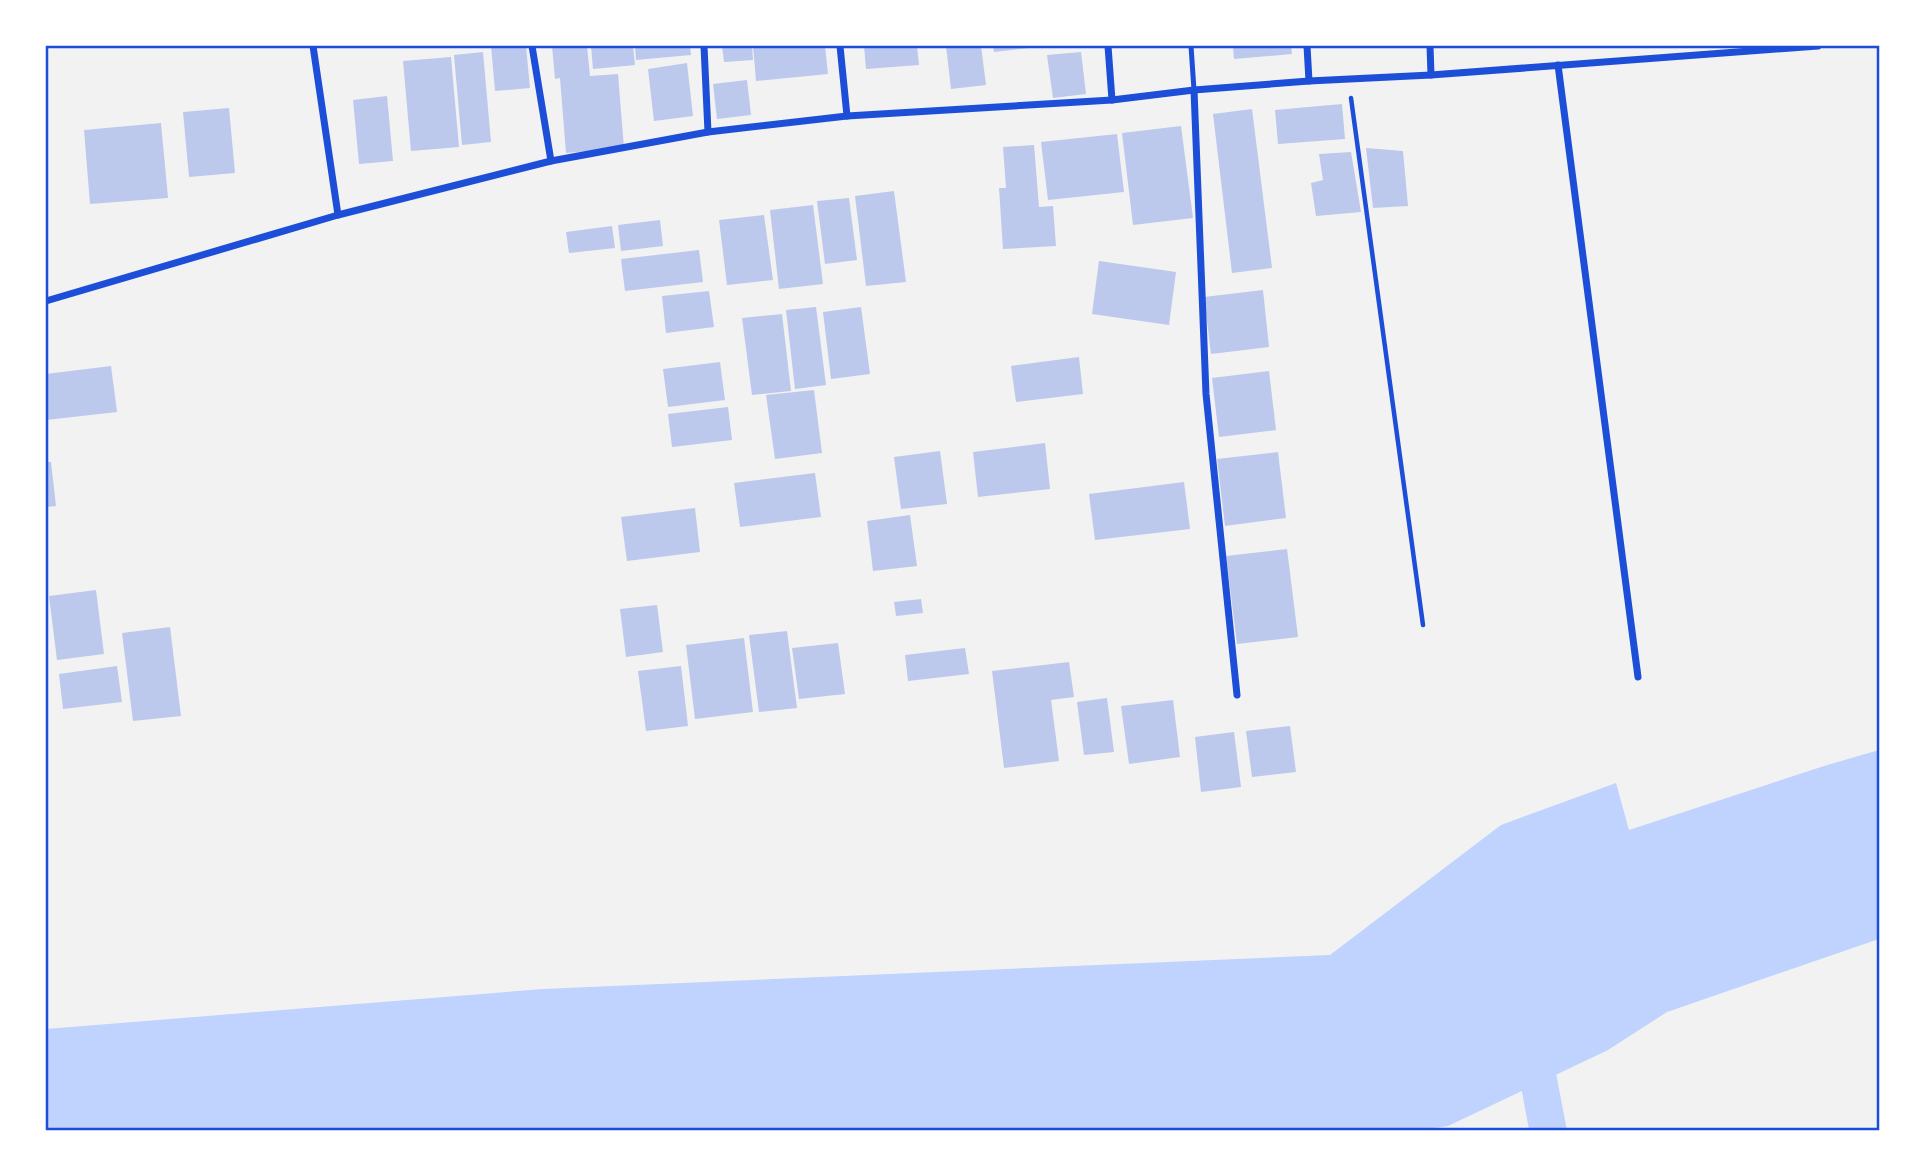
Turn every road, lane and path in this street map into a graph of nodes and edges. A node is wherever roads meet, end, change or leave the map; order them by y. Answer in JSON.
{"nodes":[{"id":1,"x":313,"y":46,"type":"edge"},
{"id":2,"x":532,"y":46,"type":"edge"},
{"id":3,"x":704,"y":46,"type":"edge"},
{"id":4,"x":840,"y":46,"type":"edge"},
{"id":5,"x":1108,"y":46,"type":"edge"},
{"id":6,"x":1191,"y":46,"type":"edge"},
{"id":7,"x":1307,"y":46,"type":"edge"},
{"id":8,"x":1430,"y":46,"type":"edge"},
{"id":9,"x":1818,"y":46,"type":"edge"},
{"id":10,"x":1558,"y":65,"type":"junction"},
{"id":11,"x":1432,"y":75,"type":"junction"},
{"id":12,"x":1348,"y":80,"type":"junction"},
{"id":13,"x":1310,"y":81,"type":"junction"},
{"id":14,"x":1194,"y":90,"type":"junction"},
{"id":15,"x":1112,"y":100,"type":"junction"},
{"id":16,"x":846,"y":116,"type":"junction"},
{"id":17,"x":708,"y":132,"type":"junction"},
{"id":18,"x":551,"y":161,"type":"junction"},
{"id":19,"x":338,"y":215,"type":"junction"},
{"id":20,"x":46,"y":301,"type":"edge"},
{"id":21,"x":1423,"y":625,"type":"dead end"},
{"id":22,"x":1638,"y":677,"type":"dead end"},
{"id":23,"x":1237,"y":695,"type":"dead end"}],
"edges":[{"from":1,"to":19,"type":"street"},
{"from":2,"to":18,"type":"street"},
{"from":3,"to":17,"type":"street"},
{"from":4,"to":16,"type":"street"},
{"from":5,"to":15,"type":"street"},
{"from":6,"to":14,"type":"lane"},
{"from":7,"to":13,"type":"street"},
{"from":8,"to":11,"type":"street"},
{"from":9,"to":10,"type":"street"},
{"from":10,"to":11,"type":"street"},
{"from":10,"to":22,"type":"street"},
{"from":11,"to":12,"type":"street"},
{"from":12,"to":13,"type":"street"},
{"from":12,"to":21,"type":"path"},
{"from":13,"to":14,"type":"street"},
{"from":14,"to":15,"type":"street"},
{"from":14,"to":23,"type":"street"},
{"from":15,"to":16,"type":"street"},
{"from":16,"to":17,"type":"street"},
{"from":17,"to":18,"type":"street"},
{"from":18,"to":19,"type":"street"},
{"from":19,"to":20,"type":"street"}]}
